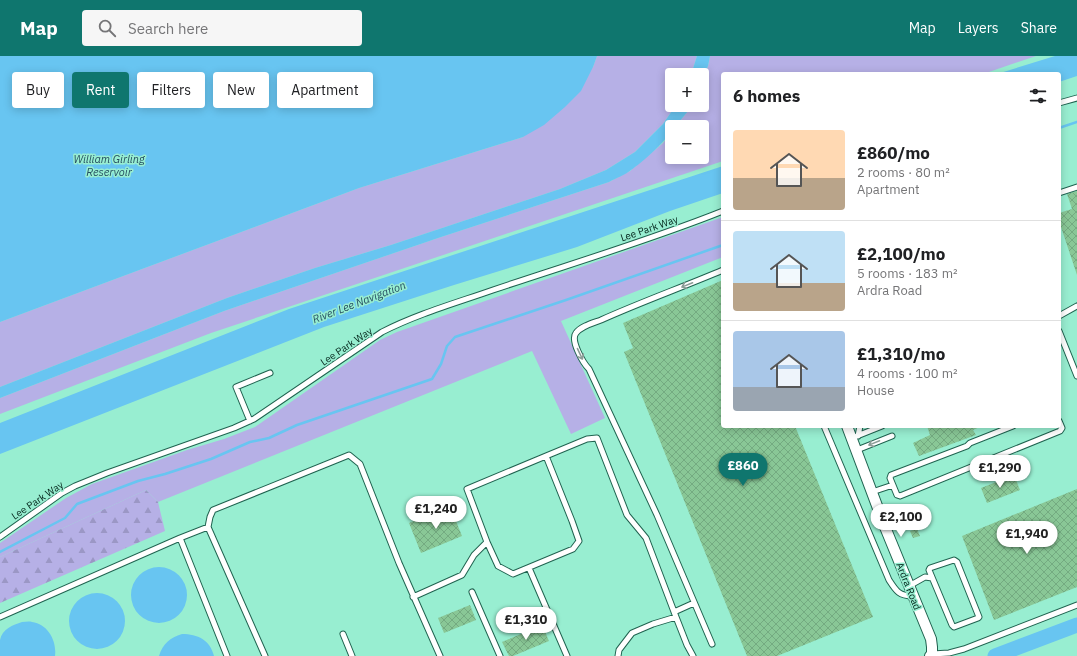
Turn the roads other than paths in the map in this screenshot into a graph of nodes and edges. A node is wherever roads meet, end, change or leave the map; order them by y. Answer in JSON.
{"nodes":[{"id":1,"x":1077,"y":98,"type":"edge"},
{"id":2,"x":1061,"y":102,"type":"edge"},
{"id":3,"x":1077,"y":187,"type":"edge"},
{"id":4,"x":1061,"y":192,"type":"edge"},
{"id":5,"x":721,"y":212,"type":"edge"},
{"id":6,"x":721,"y":271,"type":"edge"},
{"id":7,"x":1077,"y":306,"type":"edge"},
{"id":8,"x":1061,"y":315,"type":"edge"},
{"id":9,"x":1061,"y":336,"type":"edge"},
{"id":10,"x":270,"y":373,"type":"dead end"},
{"id":11,"x":1077,"y":376,"type":"edge"},
{"id":12,"x":250,"y":421,"type":"junction"},
{"id":13,"x":1061,"y":426,"type":"edge"},
{"id":14,"x":825,"y":428,"type":"edge"},
{"id":15,"x":848,"y":428,"type":"edge"},
{"id":16,"x":859,"y":428,"type":"edge"},
{"id":17,"x":877,"y":428,"type":"edge"},
{"id":18,"x":1008,"y":428,"type":"edge"},
{"id":19,"x":892,"y":436,"type":"dead end"},
{"id":20,"x":855,"y":437,"type":"junction"},
{"id":21,"x":856,"y":450,"type":"junction"},
{"id":22,"x":546,"y":456,"type":"junction"},
{"id":23,"x":893,"y":485,"type":"junction"},
{"id":24,"x":872,"y":492,"type":"junction"},
{"id":25,"x":208,"y":527,"type":"junction"},
{"id":26,"x":0,"y":537,"type":"edge"},
{"id":27,"x":180,"y":538,"type":"junction"},
{"id":28,"x":487,"y":542,"type":"junction"},
{"id":29,"x":529,"y":568,"type":"junction"},
{"id":30,"x":932,"y":578,"type":"junction"},
{"id":31,"x":909,"y":586,"type":"junction"},
{"id":32,"x":472,"y":592,"type":"dead end"},
{"id":33,"x":913,"y":596,"type":"junction"},
{"id":34,"x":413,"y":597,"type":"junction"},
{"id":35,"x":694,"y":603,"type":"junction"},
{"id":36,"x":1077,"y":605,"type":"edge"},
{"id":37,"x":675,"y":614,"type":"junction"},
{"id":38,"x":0,"y":617,"type":"edge"},
{"id":39,"x":343,"y":634,"type":"dead end"},
{"id":40,"x":712,"y":644,"type":"dead end"},
{"id":41,"x":931,"y":655,"type":"edge"},
{"id":42,"x":227,"y":656,"type":"edge"},
{"id":43,"x":265,"y":656,"type":"edge"},
{"id":44,"x":352,"y":656,"type":"edge"},
{"id":45,"x":440,"y":656,"type":"edge"},
{"id":46,"x":500,"y":656,"type":"edge"},
{"id":47,"x":567,"y":656,"type":"edge"},
{"id":48,"x":618,"y":656,"type":"edge"},
{"id":49,"x":693,"y":656,"type":"edge"}],
"edges":[{"from":1,"to":2,"type":"lane"},
{"from":3,"to":4,"type":"lane"},
{"from":5,"to":12,"type":"lane","name":"Lee Park Way"},
{"from":6,"to":35,"type":"lane","one_way":true},
{"from":7,"to":8,"type":"lane"},
{"from":9,"to":11,"type":"lane"},
{"from":10,"to":12,"type":"lane"},
{"from":12,"to":26,"type":"lane","name":"Lee Park Way"},
{"from":13,"to":23,"type":"lane"},
{"from":14,"to":33,"type":"lane"},
{"from":15,"to":20,"type":"street","name":"Ardra Road"},
{"from":16,"to":20,"type":"lane"},
{"from":17,"to":20,"type":"lane"},
{"from":18,"to":23,"type":"lane"},
{"from":19,"to":21,"type":"lane","one_way":true},
{"from":20,"to":21,"type":"street","name":"Ardra Road"},
{"from":21,"to":24,"type":"street","name":"Ardra Road"},
{"from":22,"to":28,"type":"lane"},
{"from":22,"to":29,"type":"lane"},
{"from":22,"to":37,"type":"lane"},
{"from":23,"to":24,"type":"lane"},
{"from":24,"to":31,"type":"street","name":"Ardra Road"},
{"from":25,"to":27,"type":"lane"},
{"from":25,"to":34,"type":"lane"},
{"from":25,"to":43,"type":"lane"},
{"from":27,"to":38,"type":"lane"},
{"from":27,"to":42,"type":"lane"},
{"from":28,"to":29,"type":"lane"},
{"from":28,"to":34,"type":"lane"},
{"from":29,"to":47,"type":"lane"},
{"from":30,"to":30,"type":"lane"},
{"from":30,"to":31,"type":"lane"},
{"from":31,"to":33,"type":"street","name":"Ardra Road"},
{"from":32,"to":46,"type":"lane"},
{"from":33,"to":41,"type":"street","name":"Ardra Road"},
{"from":34,"to":45,"type":"lane"},
{"from":35,"to":37,"type":"lane"},
{"from":35,"to":40,"type":"lane"},
{"from":36,"to":41,"type":"lane"},
{"from":37,"to":48,"type":"lane"},
{"from":37,"to":49,"type":"lane"},
{"from":39,"to":44,"type":"lane"}]}
